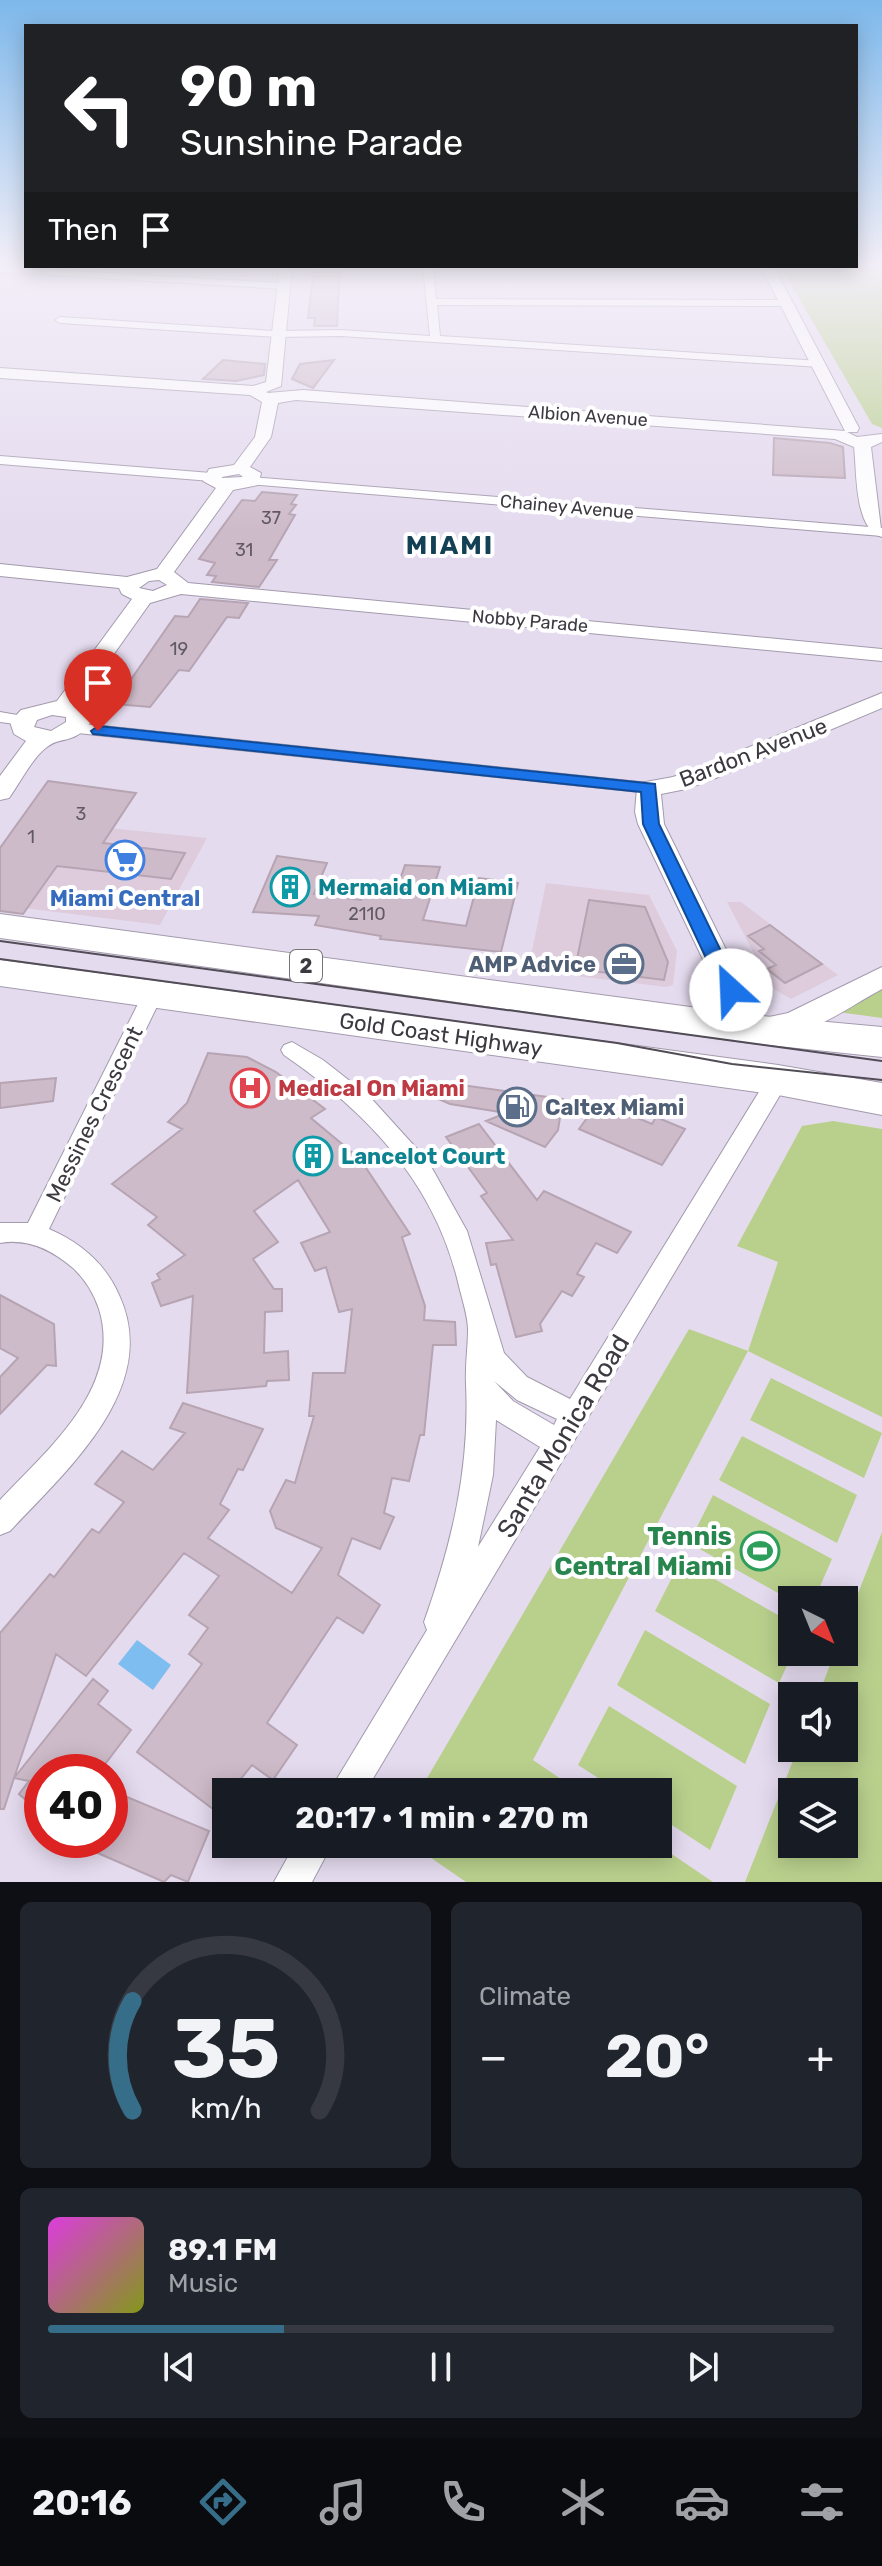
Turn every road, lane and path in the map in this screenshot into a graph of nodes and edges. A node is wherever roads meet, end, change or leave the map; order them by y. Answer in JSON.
{"nodes":[{"id":1,"x":275,"y":355,"type":"edge"},
{"id":2,"x":684,"y":355,"type":"edge"},
{"id":3,"x":815,"y":355,"type":"edge"},
{"id":4,"x":820,"y":364,"type":"junction"},
{"id":5,"x":0,"y":373,"type":"edge"},
{"id":6,"x":272,"y":392,"type":"junction"},
{"id":7,"x":862,"y":436,"type":"edge"},
{"id":8,"x":0,"y":460,"type":"edge"},
{"id":9,"x":246,"y":475,"type":"junction"},
{"id":10,"x":219,"y":482,"type":"junction"},
{"id":11,"x":882,"y":532,"type":"edge"},
{"id":12,"x":0,"y":570,"type":"edge"},
{"id":13,"x":170,"y":581,"type":"junction"},
{"id":14,"x":137,"y":590,"type":"junction"},
{"id":15,"x":882,"y":655,"type":"edge"},
{"id":16,"x":882,"y":700,"type":"edge"},
{"id":17,"x":12,"y":718,"type":"edge"},
{"id":18,"x":69,"y":718,"type":"junction"},
{"id":19,"x":41,"y":738,"type":"junction"},
{"id":20,"x":649,"y":788,"type":"junction"},
{"id":21,"x":0,"y":793,"type":"edge"},
{"id":22,"x":0,"y":926,"type":"edge"},
{"id":23,"x":0,"y":973,"type":"edge"},
{"id":24,"x":882,"y":977,"type":"edge"},
{"id":25,"x":731,"y":990,"type":"dead end"},
{"id":26,"x":153,"y":994,"type":"junction"},
{"id":27,"x":750,"y":1029,"type":"junction"},
{"id":28,"x":882,"y":1042,"type":"edge"},
{"id":29,"x":292,"y":1050,"type":"dead end"},
{"id":30,"x":778,"y":1080,"type":"junction"},
{"id":31,"x":882,"y":1099,"type":"edge"},
{"id":32,"x":0,"y":1233,"type":"edge"},
{"id":33,"x":35,"y":1233,"type":"junction"},
{"id":34,"x":480,"y":1328,"type":"junction"},
{"id":35,"x":479,"y":1385,"type":"junction"},
{"id":36,"x":576,"y":1415,"type":"junction"},
{"id":37,"x":559,"y":1443,"type":"junction"},
{"id":38,"x":0,"y":1521,"type":"edge"},
{"id":39,"x":421,"y":1668,"type":"junction"},
{"id":40,"x":354,"y":1778,"type":"edge"},
{"id":41,"x":307,"y":1858,"type":"edge"},
{"id":42,"x":292,"y":1882,"type":"edge"}],
"edges":[{"from":1,"to":6,"type":"street"},
{"from":2,"to":4,"type":"street"},
{"from":3,"to":4,"type":"street"},
{"from":4,"to":7,"type":"street"},
{"from":5,"to":6,"type":"street"},
{"from":6,"to":7,"type":"street","name":"Albion Avenue"},
{"from":6,"to":9,"type":"street"},
{"from":7,"to":11,"type":"street"},
{"from":8,"to":10,"type":"street"},
{"from":9,"to":10,"type":"street"},
{"from":9,"to":11,"type":"street","name":"Chainey Avenue"},
{"from":10,"to":13,"type":"street"},
{"from":12,"to":14,"type":"street"},
{"from":13,"to":14,"type":"street"},
{"from":13,"to":15,"type":"street","name":"Nobby Parade"},
{"from":14,"to":18,"type":"street"},
{"from":16,"to":20,"type":"street","name":"Bardon Avenue"},
{"from":17,"to":18,"type":"street"},
{"from":17,"to":19,"type":"street"},
{"from":18,"to":19,"type":"street"},
{"from":18,"to":20,"type":"street"},
{"from":19,"to":21,"type":"street"},
{"from":20,"to":25,"type":"street","name":"Bardon Avenue"},
{"from":22,"to":27,"type":"highway","number":"2"},
{"from":23,"to":26,"type":"highway","name":"Gold Coast Highway","number":"2"},
{"from":24,"to":27,"type":"street"},
{"from":26,"to":30,"type":"highway","name":"Gold Coast Highway","number":"2"},
{"from":26,"to":33,"type":"street","name":"Messines Crescent"},
{"from":27,"to":28,"type":"highway","number":"2"},
{"from":29,"to":34,"type":"street"},
{"from":30,"to":31,"type":"highway","name":"Gold Coast Highway","number":"2"},
{"from":30,"to":36,"type":"street","name":"Santa Monica Road"},
{"from":32,"to":33,"type":"street"},
{"from":33,"to":38,"type":"street"},
{"from":34,"to":35,"type":"street"},
{"from":34,"to":36,"type":"street"},
{"from":35,"to":37,"type":"street"},
{"from":35,"to":39,"type":"street"},
{"from":36,"to":37,"type":"street","name":"Santa Monica Road"},
{"from":37,"to":39,"type":"street","name":"Santa Monica Road"},
{"from":39,"to":40,"type":"street","name":"Santa Monica Road"},
{"from":41,"to":42,"type":"street"}]}
